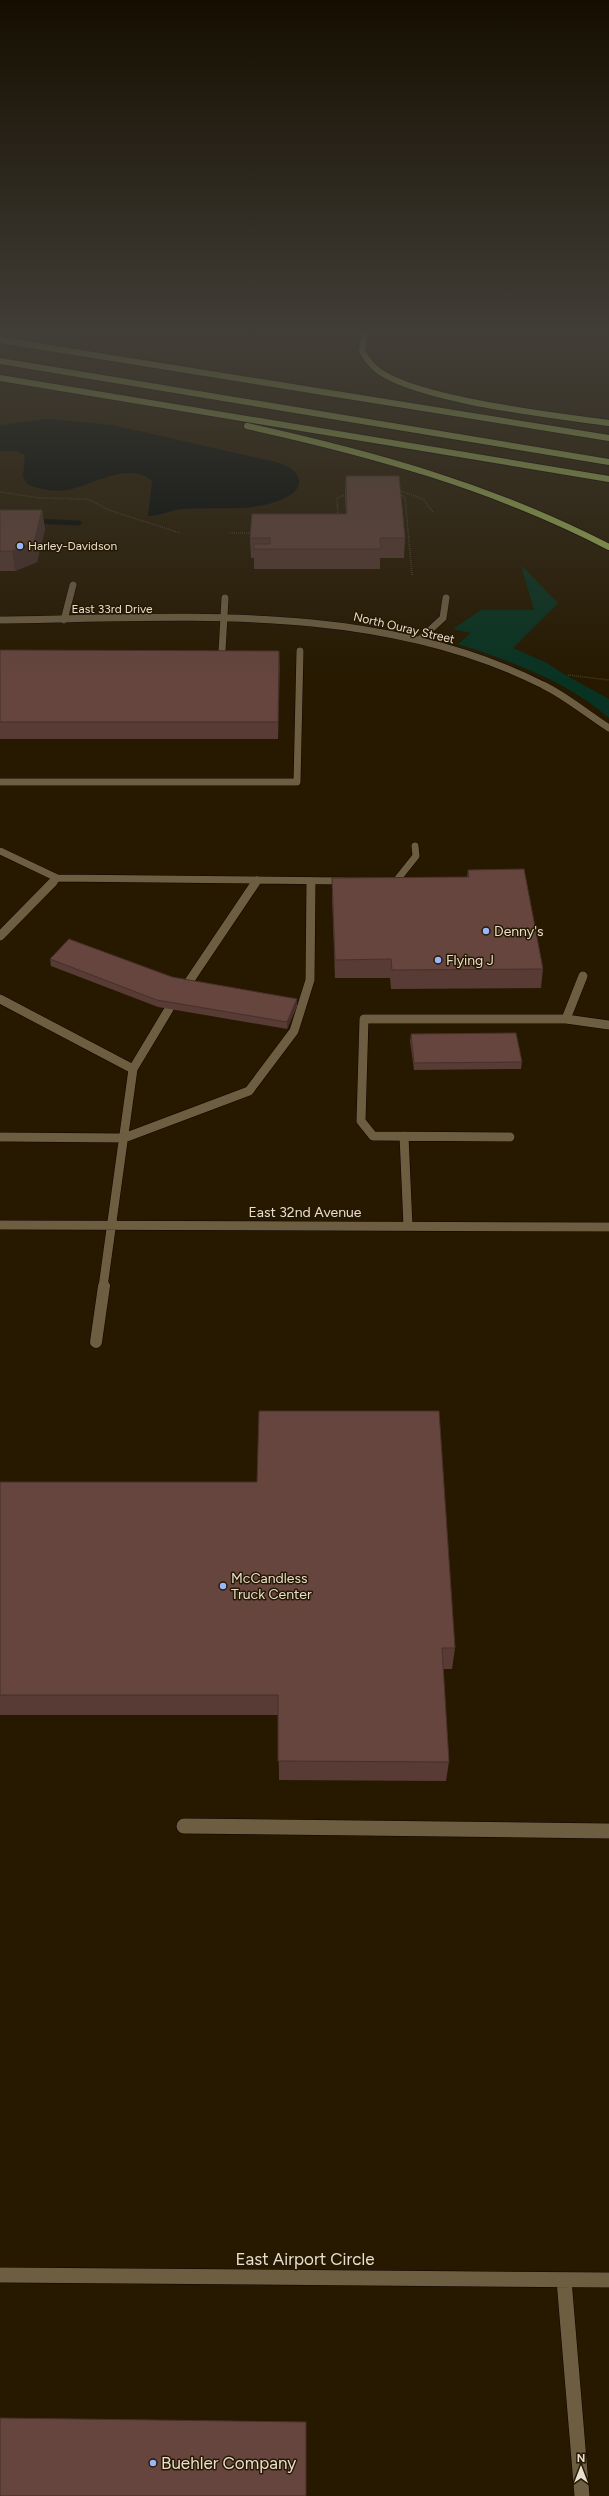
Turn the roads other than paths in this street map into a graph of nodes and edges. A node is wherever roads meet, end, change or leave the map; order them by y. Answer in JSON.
{"nodes":[{"id":1,"x":345,"y":448,"type":"edge"},
{"id":2,"x":423,"y":448,"type":"edge"},
{"id":3,"x":527,"y":448,"type":"edge"},
{"id":4,"x":609,"y":462,"type":"edge"},
{"id":5,"x":609,"y":480,"type":"edge"},
{"id":6,"x":609,"y":547,"type":"edge"},
{"id":7,"x":73,"y":585,"type":"dead end"},
{"id":8,"x":225,"y":598,"type":"dead end"},
{"id":9,"x":446,"y":598,"type":"dead end"},
{"id":10,"x":224,"y":619,"type":"junction"},
{"id":11,"x":0,"y":620,"type":"edge"},
{"id":12,"x":64,"y":620,"type":"junction"},
{"id":13,"x":419,"y":640,"type":"junction"},
{"id":14,"x":222,"y":651,"type":"edge"},
{"id":15,"x":300,"y":651,"type":"dead end"},
{"id":16,"x":609,"y":728,"type":"edge"},
{"id":17,"x":0,"y":782,"type":"edge"},
{"id":18,"x":415,"y":846,"type":"dead end"},
{"id":19,"x":0,"y":851,"type":"edge"},
{"id":20,"x":57,"y":878,"type":"junction"},
{"id":21,"x":257,"y":880,"type":"junction"},
{"id":22,"x":311,"y":881,"type":"junction"},
{"id":23,"x":349,"y":881,"type":"edge"},
{"id":24,"x":380,"y":881,"type":"edge"},
{"id":25,"x":0,"y":936,"type":"edge"},
{"id":26,"x":583,"y":976,"type":"dead end"},
{"id":27,"x":186,"y":986,"type":"edge"},
{"id":28,"x":0,"y":999,"type":"edge"},
{"id":29,"x":169,"y":1009,"type":"edge"},
{"id":30,"x":566,"y":1019,"type":"junction"},
{"id":31,"x":609,"y":1025,"type":"edge"},
{"id":32,"x":133,"y":1069,"type":"junction"},
{"id":33,"x":404,"y":1136,"type":"junction"},
{"id":34,"x":0,"y":1137,"type":"edge"},
{"id":35,"x":510,"y":1137,"type":"dead end"},
{"id":36,"x":124,"y":1138,"type":"junction"},
{"id":37,"x":0,"y":1225,"type":"edge"},
{"id":38,"x":113,"y":1226,"type":"junction"},
{"id":39,"x":408,"y":1226,"type":"junction"},
{"id":40,"x":609,"y":1227,"type":"edge"},
{"id":41,"x":96,"y":1342,"type":"dead end"},
{"id":42,"x":184,"y":1826,"type":"dead end"},
{"id":43,"x":609,"y":1831,"type":"edge"},
{"id":44,"x":0,"y":2276,"type":"edge"},
{"id":45,"x":564,"y":2280,"type":"junction"},
{"id":46,"x":609,"y":2280,"type":"edge"},
{"id":47,"x":582,"y":2496,"type":"edge"}],
"edges":[{"from":1,"to":6,"type":"highway"},
{"from":2,"to":5,"type":"highway"},
{"from":3,"to":4,"type":"highway"},
{"from":7,"to":12,"type":"street"},
{"from":8,"to":10,"type":"street"},
{"from":9,"to":13,"type":"street"},
{"from":10,"to":12,"type":"street","name":"East 33rd Drive"},
{"from":10,"to":13,"type":"street","name":"North Ouray Street"},
{"from":10,"to":14,"type":"street"},
{"from":11,"to":12,"type":"street","name":"East 33rd Drive"},
{"from":13,"to":16,"type":"street","name":"North Ouray Street"},
{"from":15,"to":17,"type":"street"},
{"from":18,"to":24,"type":"street"},
{"from":19,"to":20,"type":"street"},
{"from":20,"to":21,"type":"street"},
{"from":20,"to":25,"type":"street"},
{"from":21,"to":22,"type":"street"},
{"from":21,"to":27,"type":"street"},
{"from":22,"to":23,"type":"street"},
{"from":22,"to":36,"type":"street"},
{"from":26,"to":30,"type":"street"},
{"from":28,"to":32,"type":"street"},
{"from":29,"to":32,"type":"street"},
{"from":30,"to":31,"type":"street"},
{"from":30,"to":33,"type":"street"},
{"from":32,"to":36,"type":"street"},
{"from":33,"to":35,"type":"street"},
{"from":33,"to":39,"type":"street"},
{"from":34,"to":36,"type":"street"},
{"from":36,"to":38,"type":"street"},
{"from":37,"to":38,"type":"street","name":"East 32nd Avenue"},
{"from":38,"to":39,"type":"street","name":"East 32nd Avenue"},
{"from":38,"to":41,"type":"street"},
{"from":39,"to":40,"type":"street","name":"East 32nd Avenue"},
{"from":42,"to":43,"type":"street"},
{"from":44,"to":45,"type":"street","name":"East Airport Circle"},
{"from":45,"to":46,"type":"street","name":"East Airport Circle"},
{"from":45,"to":47,"type":"street"}]}
